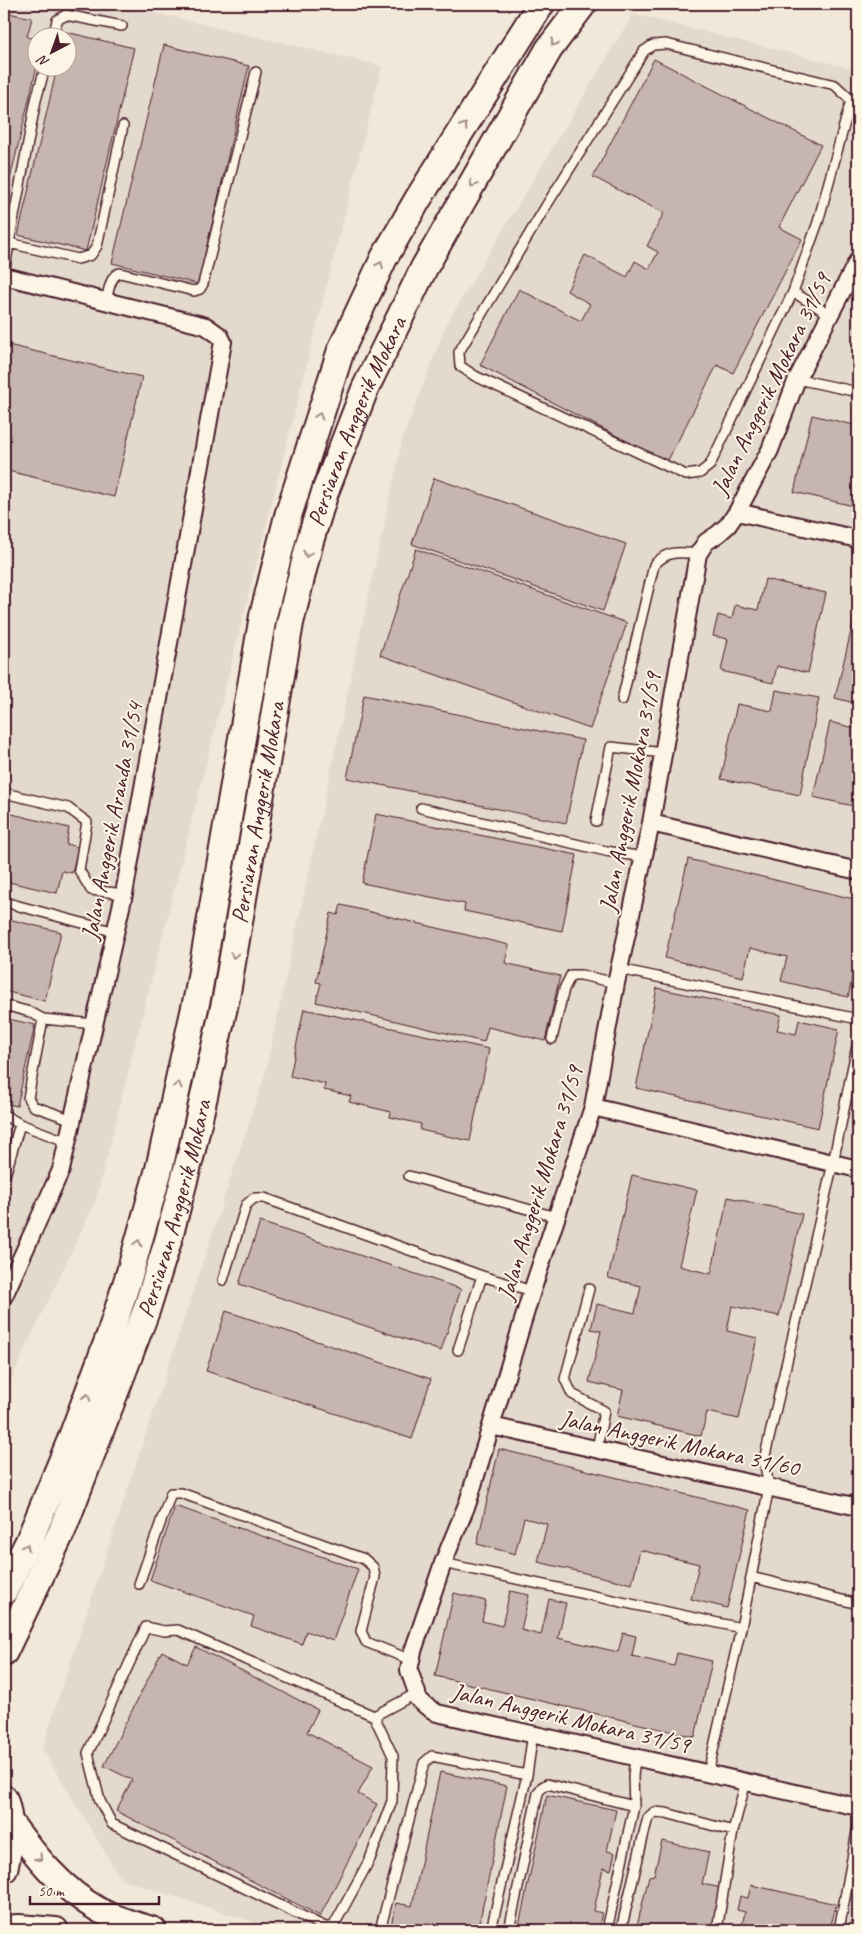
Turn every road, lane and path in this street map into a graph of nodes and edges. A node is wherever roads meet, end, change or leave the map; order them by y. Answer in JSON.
{"nodes":[{"id":1,"x":541,"y":4,"type":"edge"},
{"id":2,"x":583,"y":4,"type":"edge"},
{"id":3,"x":122,"y":26,"type":"dead end"},
{"id":4,"x":55,"y":28,"type":"edge"},
{"id":5,"x":256,"y":72,"type":"dead end"},
{"id":6,"x":42,"y":78,"type":"edge"},
{"id":7,"x":855,"y":101,"type":"edge"},
{"id":8,"x":123,"y":126,"type":"dead end"},
{"id":9,"x":9,"y":244,"type":"junction"},
{"id":10,"x":858,"y":260,"type":"edge"},
{"id":11,"x":4,"y":276,"type":"edge"},
{"id":12,"x":793,"y":292,"type":"junction"},
{"id":13,"x":106,"y":300,"type":"junction"},
{"id":14,"x":829,"y":314,"type":"junction"},
{"id":15,"x":797,"y":379,"type":"junction"},
{"id":16,"x":858,"y":392,"type":"edge"},
{"id":17,"x":737,"y":512,"type":"junction"},
{"id":18,"x":858,"y":539,"type":"edge"},
{"id":19,"x":698,"y":554,"type":"junction"},
{"id":20,"x":622,"y":700,"type":"dead end"},
{"id":21,"x":664,"y":753,"type":"junction"},
{"id":22,"x":4,"y":793,"type":"edge"},
{"id":23,"x":422,"y":808,"type":"dead end"},
{"id":24,"x":596,"y":821,"type":"dead end"},
{"id":25,"x":651,"y":823,"type":"junction"},
{"id":26,"x":643,"y":857,"type":"junction"},
{"id":27,"x":858,"y":871,"type":"edge"},
{"id":28,"x":124,"y":894,"type":"junction"},
{"id":29,"x":4,"y":902,"type":"edge"},
{"id":30,"x":116,"y":932,"type":"junction"},
{"id":31,"x":618,"y":976,"type":"junction"},
{"id":32,"x":4,"y":1004,"type":"edge"},
{"id":33,"x":43,"y":1018,"type":"junction"},
{"id":34,"x":858,"y":1019,"type":"edge"},
{"id":35,"x":94,"y":1024,"type":"junction"},
{"id":36,"x":552,"y":1039,"type":"dead end"},
{"id":37,"x":858,"y":1041,"type":"edge"},
{"id":38,"x":593,"y":1107,"type":"junction"},
{"id":39,"x":4,"y":1115,"type":"edge"},
{"id":40,"x":73,"y":1120,"type":"junction"},
{"id":41,"x":20,"y":1124,"type":"junction"},
{"id":42,"x":68,"y":1142,"type":"junction"},
{"id":43,"x":833,"y":1163,"type":"junction"},
{"id":44,"x":858,"y":1169,"type":"edge"},
{"id":45,"x":409,"y":1176,"type":"dead end"},
{"id":46,"x":4,"y":1179,"type":"edge"},
{"id":47,"x":556,"y":1217,"type":"junction"},
{"id":48,"x":482,"y":1276,"type":"junction"},
{"id":49,"x":223,"y":1280,"type":"dead end"},
{"id":50,"x":589,"y":1289,"type":"dead end"},
{"id":51,"x":532,"y":1291,"type":"junction"},
{"id":52,"x":4,"y":1296,"type":"edge"},
{"id":53,"x":458,"y":1350,"type":"dead end"},
{"id":54,"x":491,"y":1426,"type":"junction"},
{"id":55,"x":598,"y":1449,"type":"junction"},
{"id":56,"x":769,"y":1487,"type":"junction"},
{"id":57,"x":858,"y":1507,"type":"edge"},
{"id":58,"x":443,"y":1563,"type":"junction"},
{"id":59,"x":751,"y":1577,"type":"junction"},
{"id":60,"x":139,"y":1584,"type":"dead end"},
{"id":61,"x":4,"y":1591,"type":"edge"},
{"id":62,"x":858,"y":1604,"type":"edge"},
{"id":63,"x":741,"y":1628,"type":"junction"},
{"id":64,"x":4,"y":1652,"type":"edge"},
{"id":65,"x":411,"y":1660,"type":"junction"},
{"id":66,"x":417,"y":1693,"type":"junction"},
{"id":67,"x":374,"y":1716,"type":"junction"},
{"id":68,"x":533,"y":1733,"type":"junction"},
{"id":69,"x":635,"y":1756,"type":"junction"},
{"id":70,"x":708,"y":1773,"type":"junction"},
{"id":71,"x":527,"y":1774,"type":"junction"},
{"id":72,"x":746,"y":1781,"type":"junction"},
{"id":73,"x":634,"y":1806,"type":"junction"},
{"id":74,"x":858,"y":1807,"type":"edge"},
{"id":75,"x":6,"y":1810,"type":"edge"},
{"id":76,"x":858,"y":1826,"type":"edge"},
{"id":77,"x":733,"y":1831,"type":"junction"},
{"id":78,"x":4,"y":1869,"type":"edge"},
{"id":79,"x":4,"y":1928,"type":"edge"},
{"id":80,"x":56,"y":1930,"type":"edge"},
{"id":81,"x":154,"y":1930,"type":"edge"},
{"id":82,"x":380,"y":1930,"type":"edge"},
{"id":83,"x":491,"y":1930,"type":"edge"},
{"id":84,"x":509,"y":1930,"type":"edge"},
{"id":85,"x":607,"y":1930,"type":"edge"},
{"id":86,"x":622,"y":1930,"type":"edge"},
{"id":87,"x":717,"y":1930,"type":"edge"},
{"id":88,"x":839,"y":1930,"type":"edge"}],
"edges":[{"from":61,"to":1,"type":"main road","name":"Persiaran Anggerik Mokara","one_way":true},
{"from":2,"to":64,"type":"main road","name":"Persiaran Anggerik Mokara","one_way":true},
{"from":3,"to":4,"type":"lane"},
{"from":5,"to":13,"type":"lane"},
{"from":6,"to":9,"type":"lane"},
{"from":7,"to":12,"type":"lane"},
{"from":7,"to":12,"type":"lane"},
{"from":8,"to":9,"type":"lane"},
{"from":9,"to":11,"type":"lane"},
{"from":10,"to":14,"type":"street","name":"Jalan Anggerik Mokara 31/59"},
{"from":11,"to":13,"type":"street"},
{"from":12,"to":14,"type":"lane"},
{"from":13,"to":28,"type":"street","name":"Jalan Anggerik Aranda 31/54"},
{"from":14,"to":15,"type":"street","name":"Jalan Anggerik Mokara 31/59"},
{"from":15,"to":16,"type":"lane"},
{"from":15,"to":17,"type":"street","name":"Jalan Anggerik Mokara 31/59"},
{"from":17,"to":18,"type":"street"},
{"from":17,"to":19,"type":"street","name":"Jalan Anggerik Mokara 31/59"},
{"from":19,"to":20,"type":"lane"},
{"from":19,"to":21,"type":"street","name":"Jalan Anggerik Mokara 31/59"},
{"from":21,"to":24,"type":"lane"},
{"from":21,"to":25,"type":"street","name":"Jalan Anggerik Mokara 31/59"},
{"from":22,"to":28,"type":"lane"},
{"from":23,"to":26,"type":"lane"},
{"from":25,"to":26,"type":"street","name":"Jalan Anggerik Mokara 31/59"},
{"from":25,"to":27,"type":"street"},
{"from":26,"to":31,"type":"street","name":"Jalan Anggerik Mokara 31/59"},
{"from":28,"to":30,"type":"street","name":"Jalan Anggerik Aranda 31/54"},
{"from":29,"to":30,"type":"lane"},
{"from":30,"to":35,"type":"street","name":"Jalan Anggerik Aranda 31/54"},
{"from":31,"to":34,"type":"lane"},
{"from":31,"to":36,"type":"lane"},
{"from":31,"to":38,"type":"street","name":"Jalan Anggerik Mokara 31/59"},
{"from":32,"to":33,"type":"lane"},
{"from":33,"to":35,"type":"lane"},
{"from":33,"to":40,"type":"lane"},
{"from":35,"to":40,"type":"street","name":"Jalan Anggerik Aranda 31/54"},
{"from":37,"to":43,"type":"lane"},
{"from":38,"to":43,"type":"street"},
{"from":38,"to":47,"type":"street","name":"Jalan Anggerik Mokara 31/59"},
{"from":39,"to":41,"type":"lane"},
{"from":40,"to":42,"type":"street","name":"Jalan Anggerik Aranda 31/54"},
{"from":41,"to":42,"type":"lane"},
{"from":41,"to":46,"type":"lane"},
{"from":42,"to":52,"type":"street","name":"Jalan Anggerik Aranda 31/54"},
{"from":43,"to":44,"type":"street"},
{"from":43,"to":56,"type":"lane"},
{"from":45,"to":47,"type":"lane"},
{"from":47,"to":51,"type":"street","name":"Jalan Anggerik Mokara 31/59"},
{"from":48,"to":49,"type":"lane"},
{"from":48,"to":51,"type":"lane"},
{"from":48,"to":53,"type":"lane"},
{"from":50,"to":55,"type":"lane"},
{"from":51,"to":54,"type":"street","name":"Jalan Anggerik Mokara 31/59"},
{"from":54,"to":55,"type":"street","name":"Jalan Anggerik Mokara 31/60"},
{"from":54,"to":58,"type":"street","name":"Jalan Anggerik Mokara 31/59"},
{"from":55,"to":56,"type":"street","name":"Jalan Anggerik Mokara 31/60"},
{"from":56,"to":57,"type":"street","name":"Jalan Anggerik Mokara 31/60"},
{"from":56,"to":59,"type":"lane"},
{"from":58,"to":63,"type":"lane"},
{"from":58,"to":65,"type":"street","name":"Jalan Anggerik Mokara 31/59"},
{"from":59,"to":62,"type":"lane"},
{"from":59,"to":63,"type":"lane"},
{"from":60,"to":65,"type":"lane"},
{"from":63,"to":70,"type":"lane"},
{"from":65,"to":66,"type":"street","name":"Jalan Anggerik Mokara 31/59"},
{"from":66,"to":67,"type":"lane"},
{"from":66,"to":68,"type":"street","name":"Jalan Anggerik Mokara 31/59"},
{"from":67,"to":67,"type":"lane"},
{"from":68,"to":69,"type":"street","name":"Jalan Anggerik Mokara 31/59"},
{"from":68,"to":71,"type":"lane"},
{"from":69,"to":70,"type":"street","name":"Jalan Anggerik Mokara 31/59"},
{"from":69,"to":73,"type":"lane"},
{"from":70,"to":72,"type":"street","name":"Jalan Anggerik Mokara 31/59"},
{"from":71,"to":82,"type":"lane"},
{"from":71,"to":83,"type":"lane"},
{"from":72,"to":74,"type":"street","name":"Jalan Anggerik Mokara 31/59"},
{"from":72,"to":77,"type":"lane"},
{"from":73,"to":84,"type":"lane"},
{"from":73,"to":85,"type":"lane"},
{"from":75,"to":78,"type":"main road"},
{"from":75,"to":81,"type":"main road","one_way":true},
{"from":76,"to":88,"type":"lane"},
{"from":77,"to":86,"type":"lane"},
{"from":77,"to":87,"type":"lane"},
{"from":79,"to":80,"type":"main road"}]}
